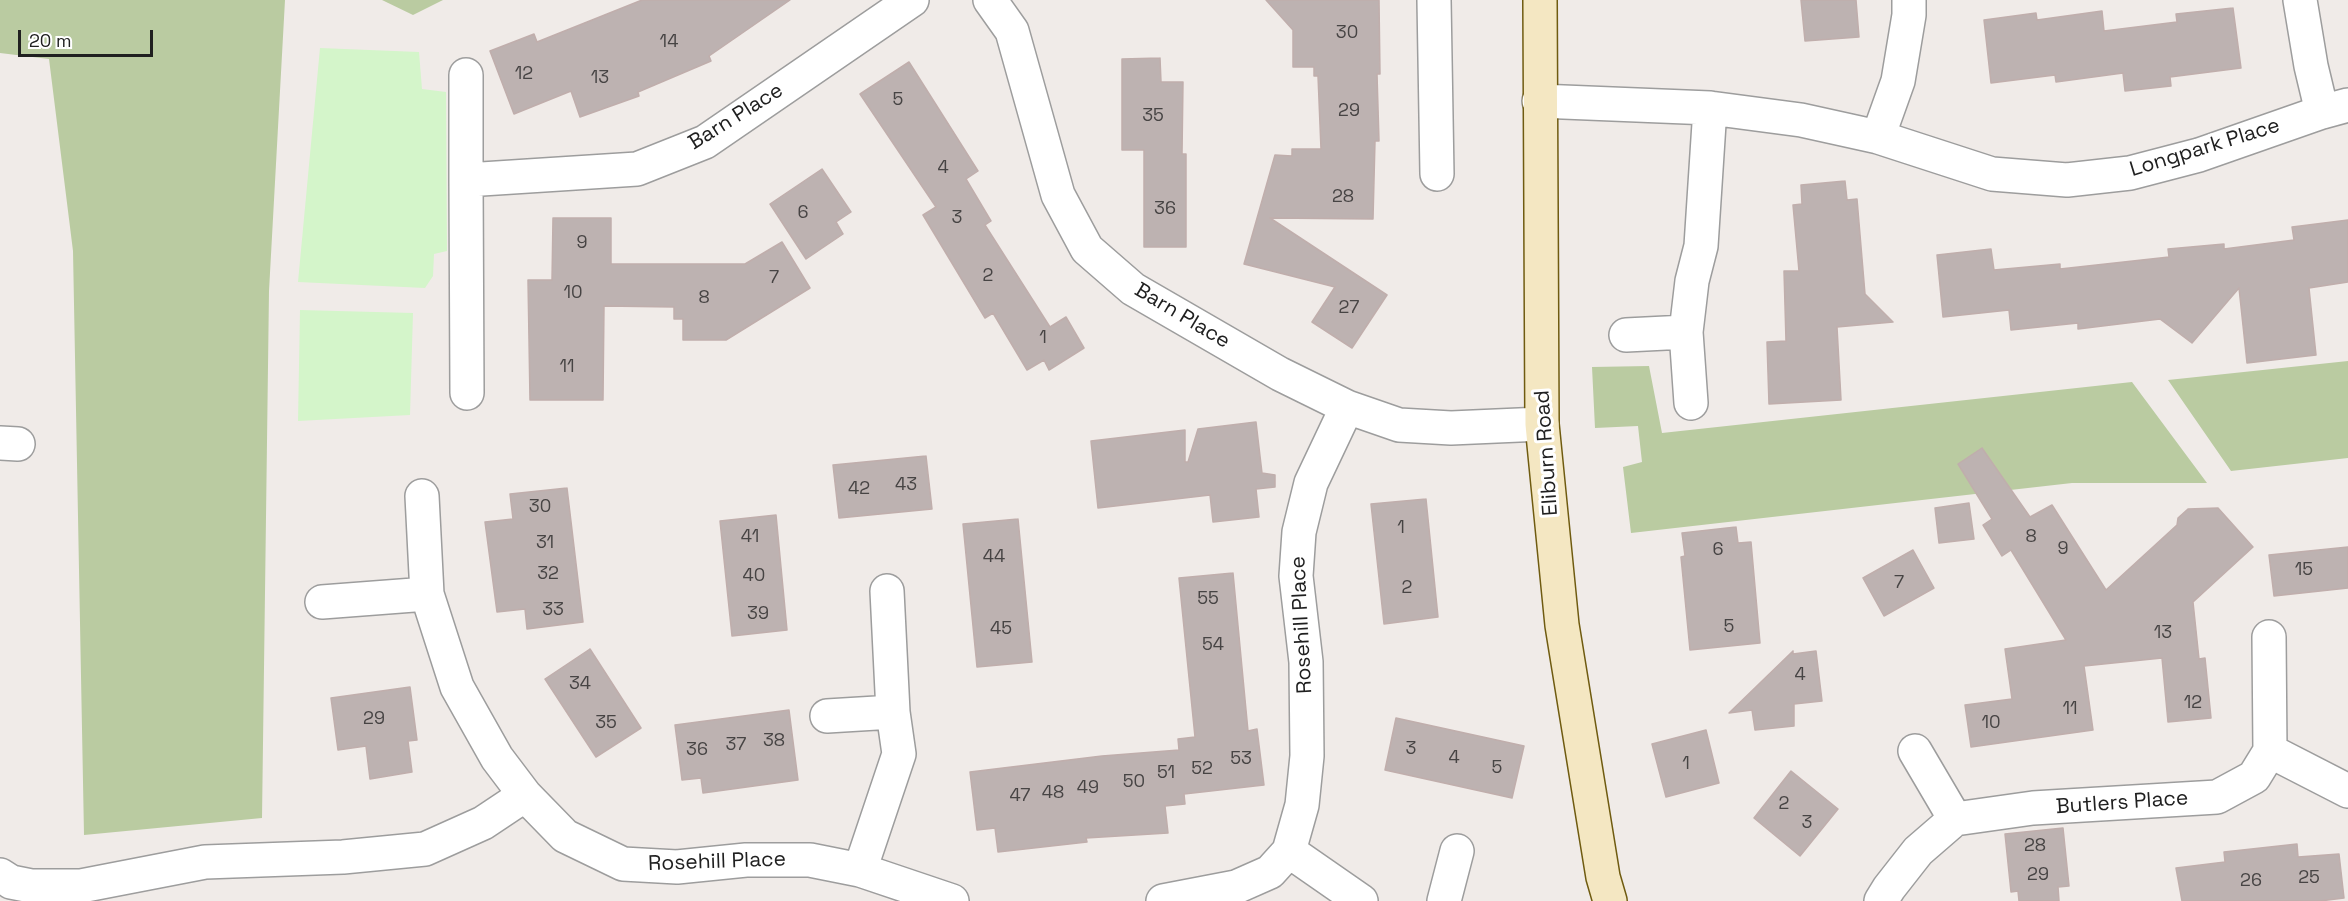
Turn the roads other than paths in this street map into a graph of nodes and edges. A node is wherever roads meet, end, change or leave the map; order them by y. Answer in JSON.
{"nodes":[{"id":1,"x":912,"y":0,"type":"edge"},
{"id":2,"x":990,"y":0,"type":"edge"},
{"id":3,"x":1434,"y":0,"type":"edge"},
{"id":4,"x":1540,"y":0,"type":"edge"},
{"id":5,"x":1909,"y":0,"type":"edge"},
{"id":6,"x":2300,"y":0,"type":"edge"},
{"id":7,"x":466,"y":75,"type":"dead end"},
{"id":8,"x":1539,"y":101,"type":"junction"},
{"id":9,"x":1710,"y":108,"type":"junction"},
{"id":10,"x":2335,"y":109,"type":"edge"},
{"id":11,"x":1878,"y":137,"type":"junction"},
{"id":12,"x":1437,"y":174,"type":"dead end"},
{"id":13,"x":466,"y":180,"type":"junction"},
{"id":14,"x":1686,"y":332,"type":"junction"},
{"id":15,"x":1626,"y":335,"type":"dead end"},
{"id":16,"x":467,"y":393,"type":"dead end"},
{"id":17,"x":1691,"y":403,"type":"dead end"},
{"id":18,"x":1347,"y":407,"type":"junction"},
{"id":19,"x":1542,"y":424,"type":"junction"},
{"id":20,"x":422,"y":496,"type":"dead end"},
{"id":21,"x":887,"y":591,"type":"dead end"},
{"id":22,"x":427,"y":594,"type":"junction"},
{"id":23,"x":322,"y":602,"type":"dead end"},
{"id":24,"x":2269,"y":637,"type":"dead end"},
{"id":25,"x":893,"y":712,"type":"junction"},
{"id":26,"x":827,"y":716,"type":"dead end"},
{"id":27,"x":1915,"y":751,"type":"dead end"},
{"id":28,"x":2270,"y":751,"type":"junction"},
{"id":29,"x":2348,"y":791,"type":"edge"},
{"id":30,"x":525,"y":795,"type":"junction"},
{"id":31,"x":1955,"y":819,"type":"junction"},
{"id":32,"x":1289,"y":851,"type":"junction"},
{"id":33,"x":1457,"y":851,"type":"dead end"},
{"id":34,"x":860,"y":870,"type":"junction"},
{"id":35,"x":0,"y":875,"type":"edge"},
{"id":36,"x":952,"y":901,"type":"edge"},
{"id":37,"x":1163,"y":901,"type":"edge"},
{"id":38,"x":1361,"y":901,"type":"edge"},
{"id":39,"x":1444,"y":901,"type":"edge"},
{"id":40,"x":1610,"y":901,"type":"edge"},
{"id":41,"x":1881,"y":901,"type":"edge"}],
"edges":[{"from":1,"to":13,"type":"street","name":"Barn Place"},
{"from":2,"to":18,"type":"street","name":"Barn Place"},
{"from":3,"to":12,"type":"street"},
{"from":4,"to":8,"type":"street","name":"Eliburn Road"},
{"from":5,"to":11,"type":"street"},
{"from":6,"to":10,"type":"street","name":"Longpark Place"},
{"from":7,"to":13,"type":"street"},
{"from":8,"to":9,"type":"street","name":"Longpark Place"},
{"from":8,"to":19,"type":"street","name":"Eliburn Road"},
{"from":9,"to":11,"type":"street","name":"Longpark Place"},
{"from":9,"to":14,"type":"street"},
{"from":10,"to":11,"type":"street","name":"Longpark Place"},
{"from":13,"to":16,"type":"street"},
{"from":14,"to":15,"type":"street"},
{"from":14,"to":17,"type":"street"},
{"from":18,"to":19,"type":"street","name":"Barn Place"},
{"from":18,"to":32,"type":"street","name":"Rosehill Place"},
{"from":19,"to":40,"type":"street","name":"Eliburn Road"},
{"from":20,"to":22,"type":"street","name":"Rosehill Place"},
{"from":21,"to":25,"type":"street"},
{"from":22,"to":23,"type":"street"},
{"from":22,"to":30,"type":"street","name":"Rosehill Place"},
{"from":24,"to":28,"type":"street"},
{"from":25,"to":26,"type":"street"},
{"from":25,"to":34,"type":"street"},
{"from":27,"to":31,"type":"street"},
{"from":28,"to":29,"type":"street"},
{"from":28,"to":31,"type":"street","name":"Butlers Place"},
{"from":30,"to":34,"type":"street","name":"Rosehill Place"},
{"from":30,"to":35,"type":"street"},
{"from":31,"to":41,"type":"street"},
{"from":32,"to":37,"type":"street","name":"Rosehill Place"},
{"from":32,"to":38,"type":"street"},
{"from":33,"to":39,"type":"street"},
{"from":34,"to":36,"type":"street","name":"Rosehill Place"}]}
